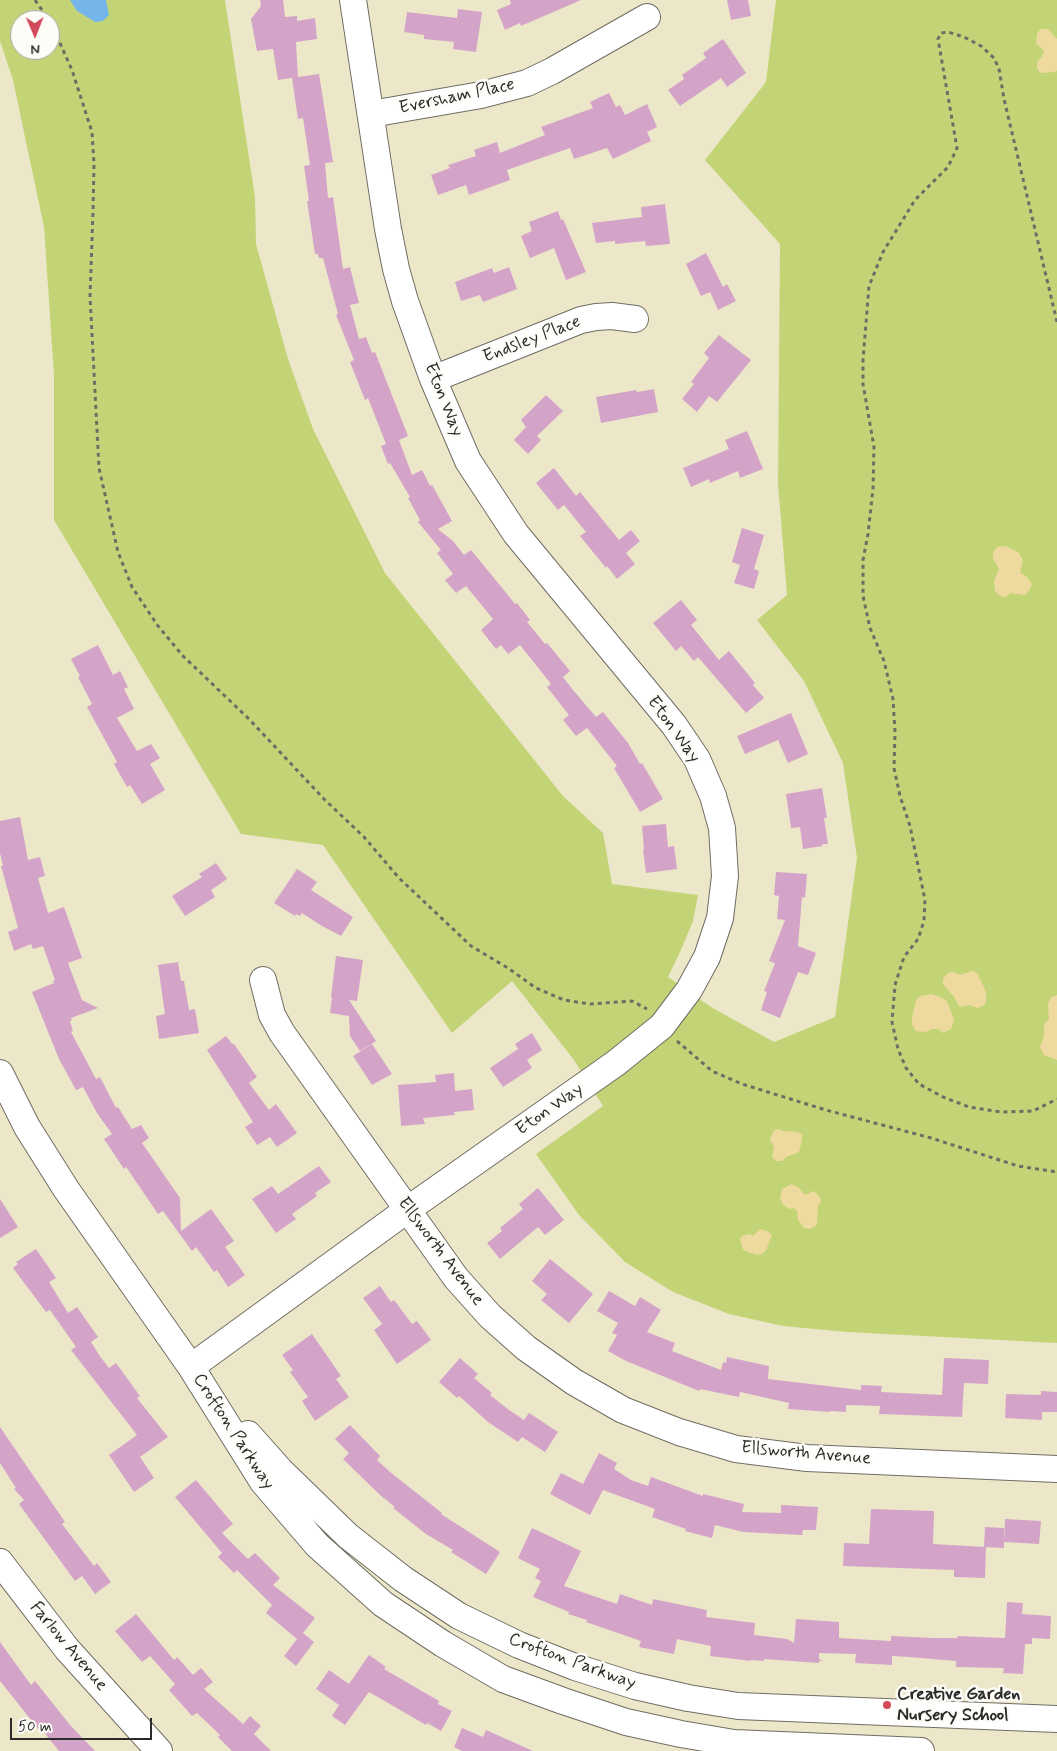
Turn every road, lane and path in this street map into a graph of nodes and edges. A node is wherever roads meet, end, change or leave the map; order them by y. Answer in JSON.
{"nodes":[{"id":1,"x":353,"y":0,"type":"edge"},
{"id":2,"x":646,"y":17,"type":"dead end"},
{"id":3,"x":60,"y":43,"type":"edge"},
{"id":4,"x":371,"y":114,"type":"junction"},
{"id":5,"x":634,"y":319,"type":"dead end"},
{"id":6,"x":1057,"y":322,"type":"edge"},
{"id":7,"x":433,"y":378,"type":"junction"},
{"id":8,"x":263,"y":980,"type":"dead end"},
{"id":9,"x":662,"y":1026,"type":"junction"},
{"id":10,"x":0,"y":1073,"type":"edge"},
{"id":11,"x":1057,"y":1099,"type":"edge"},
{"id":12,"x":1057,"y":1172,"type":"edge"},
{"id":13,"x":407,"y":1210,"type":"junction"},
{"id":14,"x":190,"y":1367,"type":"junction"},
{"id":15,"x":1057,"y":1468,"type":"edge"},
{"id":16,"x":0,"y":1562,"type":"edge"},
{"id":17,"x":856,"y":1711,"type":"junction"},
{"id":18,"x":1057,"y":1719,"type":"edge"},
{"id":19,"x":855,"y":1750,"type":"edge"},
{"id":20,"x":159,"y":1751,"type":"edge"},
{"id":21,"x":920,"y":1751,"type":"edge"}],
"edges":[{"from":1,"to":4,"type":"street","name":"Eton Way"},
{"from":2,"to":4,"type":"street","name":"Eversham Place"},
{"from":3,"to":9,"type":"path"},
{"from":4,"to":7,"type":"street","name":"Eton Way"},
{"from":5,"to":7,"type":"street","name":"Endsley Place"},
{"from":6,"to":11,"type":"path"},
{"from":7,"to":9,"type":"street","name":"Eton Way"},
{"from":8,"to":13,"type":"street","name":"Ellsworth Avenue"},
{"from":9,"to":12,"type":"path"},
{"from":9,"to":13,"type":"street","name":"Eton Way"},
{"from":10,"to":14,"type":"street","name":"Crofton Parkway"},
{"from":13,"to":14,"type":"street","name":"Eton Way"},
{"from":13,"to":15,"type":"street","name":"Ellsworth Avenue"},
{"from":14,"to":17,"type":"street","name":"Crofton Parkway"},
{"from":14,"to":19,"type":"street","name":"Crofton Parkway"},
{"from":16,"to":20,"type":"street","name":"Farlow Avenue"},
{"from":17,"to":18,"type":"street","name":"Crofton Parkway"},
{"from":17,"to":19,"type":"street"},
{"from":19,"to":21,"type":"street","name":"Crofton Parkway"}]}
